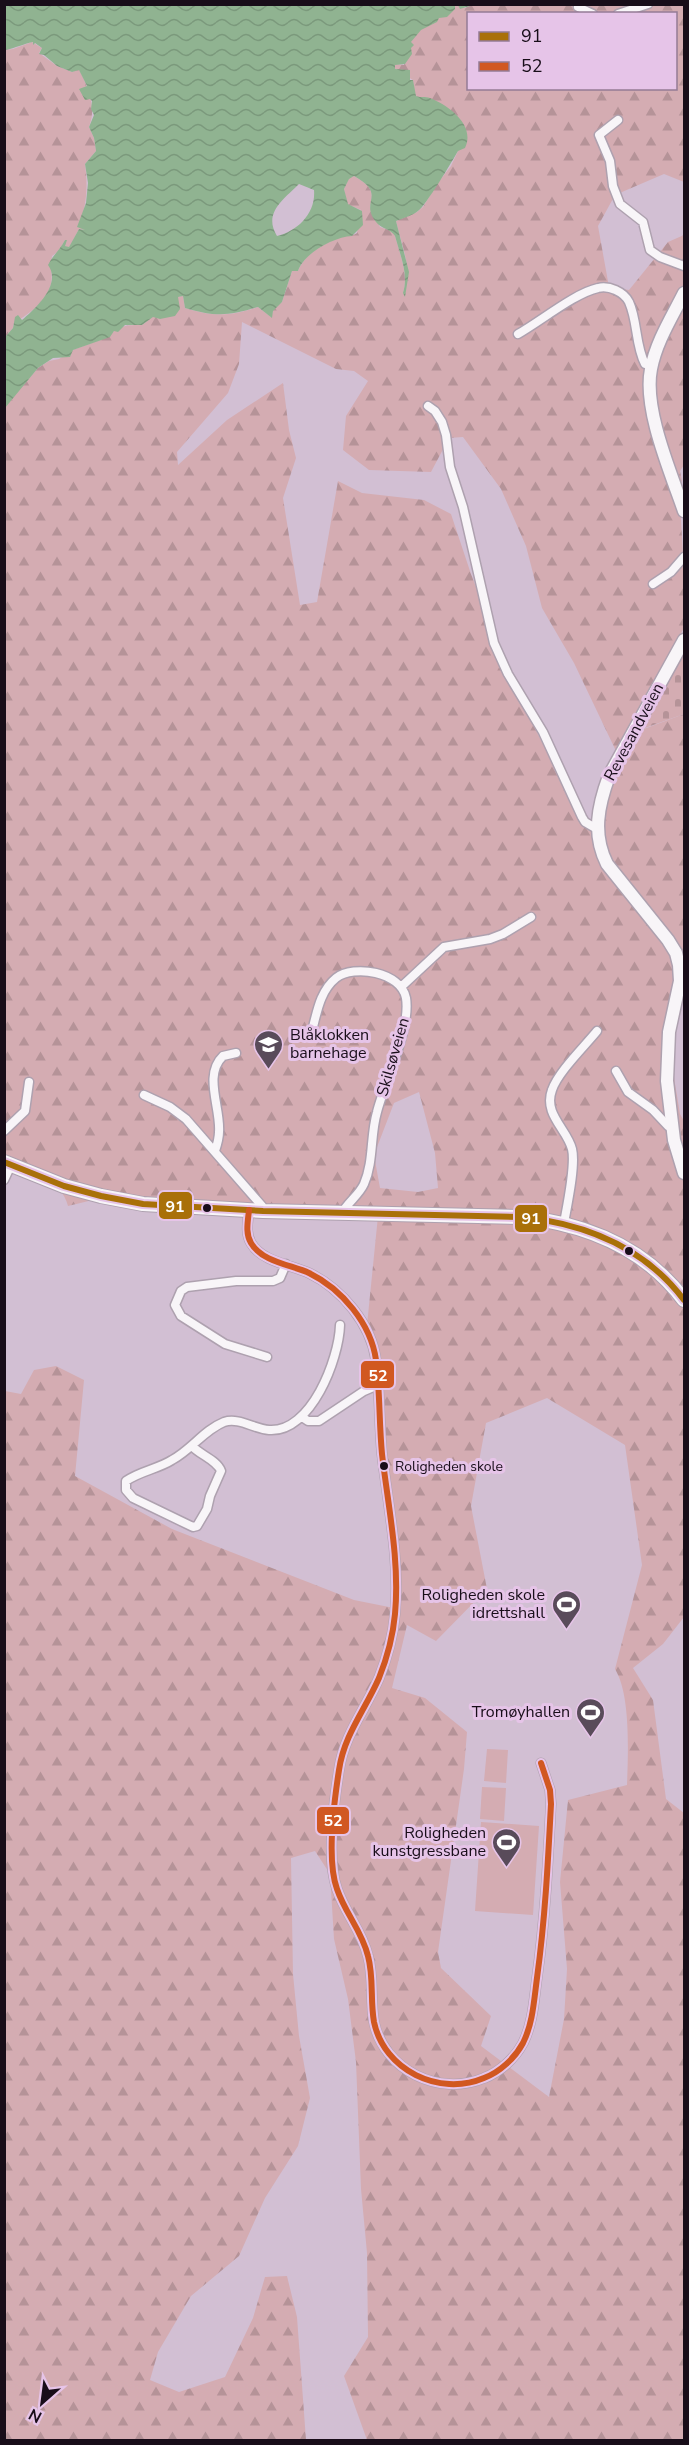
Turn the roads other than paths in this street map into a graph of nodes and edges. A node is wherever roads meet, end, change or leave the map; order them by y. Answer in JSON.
{"nodes":[{"id":1,"x":648,"y":4,"type":"edge"},
{"id":2,"x":578,"y":7,"type":"dead end"},
{"id":3,"x":588,"y":12,"type":"edge"},
{"id":4,"x":624,"y":12,"type":"edge"},
{"id":5,"x":618,"y":120,"type":"dead end"},
{"id":6,"x":684,"y":266,"type":"edge"},
{"id":7,"x":684,"y":293,"type":"edge"},
{"id":8,"x":518,"y":334,"type":"dead end"},
{"id":9,"x":652,"y":366,"type":"junction"},
{"id":10,"x":428,"y":405,"type":"dead end"},
{"id":11,"x":684,"y":511,"type":"edge"},
{"id":12,"x":684,"y":557,"type":"edge"},
{"id":13,"x":652,"y":584,"type":"dead end"},
{"id":14,"x":684,"y":640,"type":"edge"},
{"id":15,"x":597,"y":829,"type":"junction"},
{"id":16,"x":531,"y":916,"type":"dead end"},
{"id":17,"x":682,"y":981,"type":"edge"},
{"id":18,"x":401,"y":987,"type":"junction"},
{"id":19,"x":312,"y":1031,"type":"dead end"},
{"id":20,"x":597,"y":1031,"type":"dead end"},
{"id":21,"x":236,"y":1053,"type":"dead end"},
{"id":22,"x":616,"y":1071,"type":"dead end"},
{"id":23,"x":29,"y":1082,"type":"dead end"},
{"id":24,"x":144,"y":1095,"type":"dead end"},
{"id":25,"x":672,"y":1126,"type":"junction"},
{"id":26,"x":4,"y":1131,"type":"edge"},
{"id":27,"x":215,"y":1151,"type":"junction"},
{"id":28,"x":8,"y":1164,"type":"edge"},
{"id":29,"x":684,"y":1173,"type":"edge"},
{"id":30,"x":4,"y":1180,"type":"edge"},
{"id":31,"x":249,"y":1210,"type":"junction"},
{"id":32,"x":263,"y":1211,"type":"junction"},
{"id":33,"x":342,"y":1213,"type":"junction"},
{"id":34,"x":564,"y":1223,"type":"junction"},
{"id":35,"x":286,"y":1264,"type":"junction"},
{"id":36,"x":682,"y":1294,"type":"edge"},
{"id":37,"x":340,"y":1325,"type":"dead end"},
{"id":38,"x":267,"y":1357,"type":"dead end"},
{"id":39,"x":378,"y":1385,"type":"junction"},
{"id":40,"x":302,"y":1417,"type":"junction"},
{"id":41,"x":192,"y":1446,"type":"junction"},
{"id":42,"x":541,"y":1762,"type":"dead end"}],
"edges":[{"from":1,"to":4,"type":"street"},
{"from":2,"to":3,"type":"street"},
{"from":5,"to":6,"type":"street"},
{"from":7,"to":9,"type":"main road"},
{"from":8,"to":9,"type":"street"},
{"from":9,"to":11,"type":"main road"},
{"from":10,"to":15,"type":"street","name":"Revesandveien"},
{"from":12,"to":13,"type":"street"},
{"from":14,"to":15,"type":"main road","name":"Revesandveien"},
{"from":15,"to":17,"type":"main road","name":"Revesandveien"},
{"from":16,"to":18,"type":"street"},
{"from":17,"to":25,"type":"main road","name":"Revesandveien"},
{"from":18,"to":19,"type":"street"},
{"from":18,"to":33,"type":"street","name":"Skilsøveien"},
{"from":20,"to":34,"type":"street"},
{"from":21,"to":27,"type":"street"},
{"from":22,"to":25,"type":"street"},
{"from":23,"to":26,"type":"street"},
{"from":24,"to":27,"type":"street"},
{"from":25,"to":29,"type":"main road","name":"Revesandveien"},
{"from":27,"to":32,"type":"street"},
{"from":28,"to":30,"type":"street"},
{"from":28,"to":31,"type":"main road"},
{"from":31,"to":32,"type":"main road"},
{"from":31,"to":35,"type":"street"},
{"from":32,"to":33,"type":"main road"},
{"from":33,"to":34,"type":"main road"},
{"from":34,"to":36,"type":"main road"},
{"from":35,"to":38,"type":"street"},
{"from":35,"to":39,"type":"street"},
{"from":37,"to":40,"type":"street"},
{"from":39,"to":40,"type":"street"},
{"from":39,"to":42,"type":"street"},
{"from":40,"to":41,"type":"street"},
{"from":41,"to":41,"type":"street"}]}
